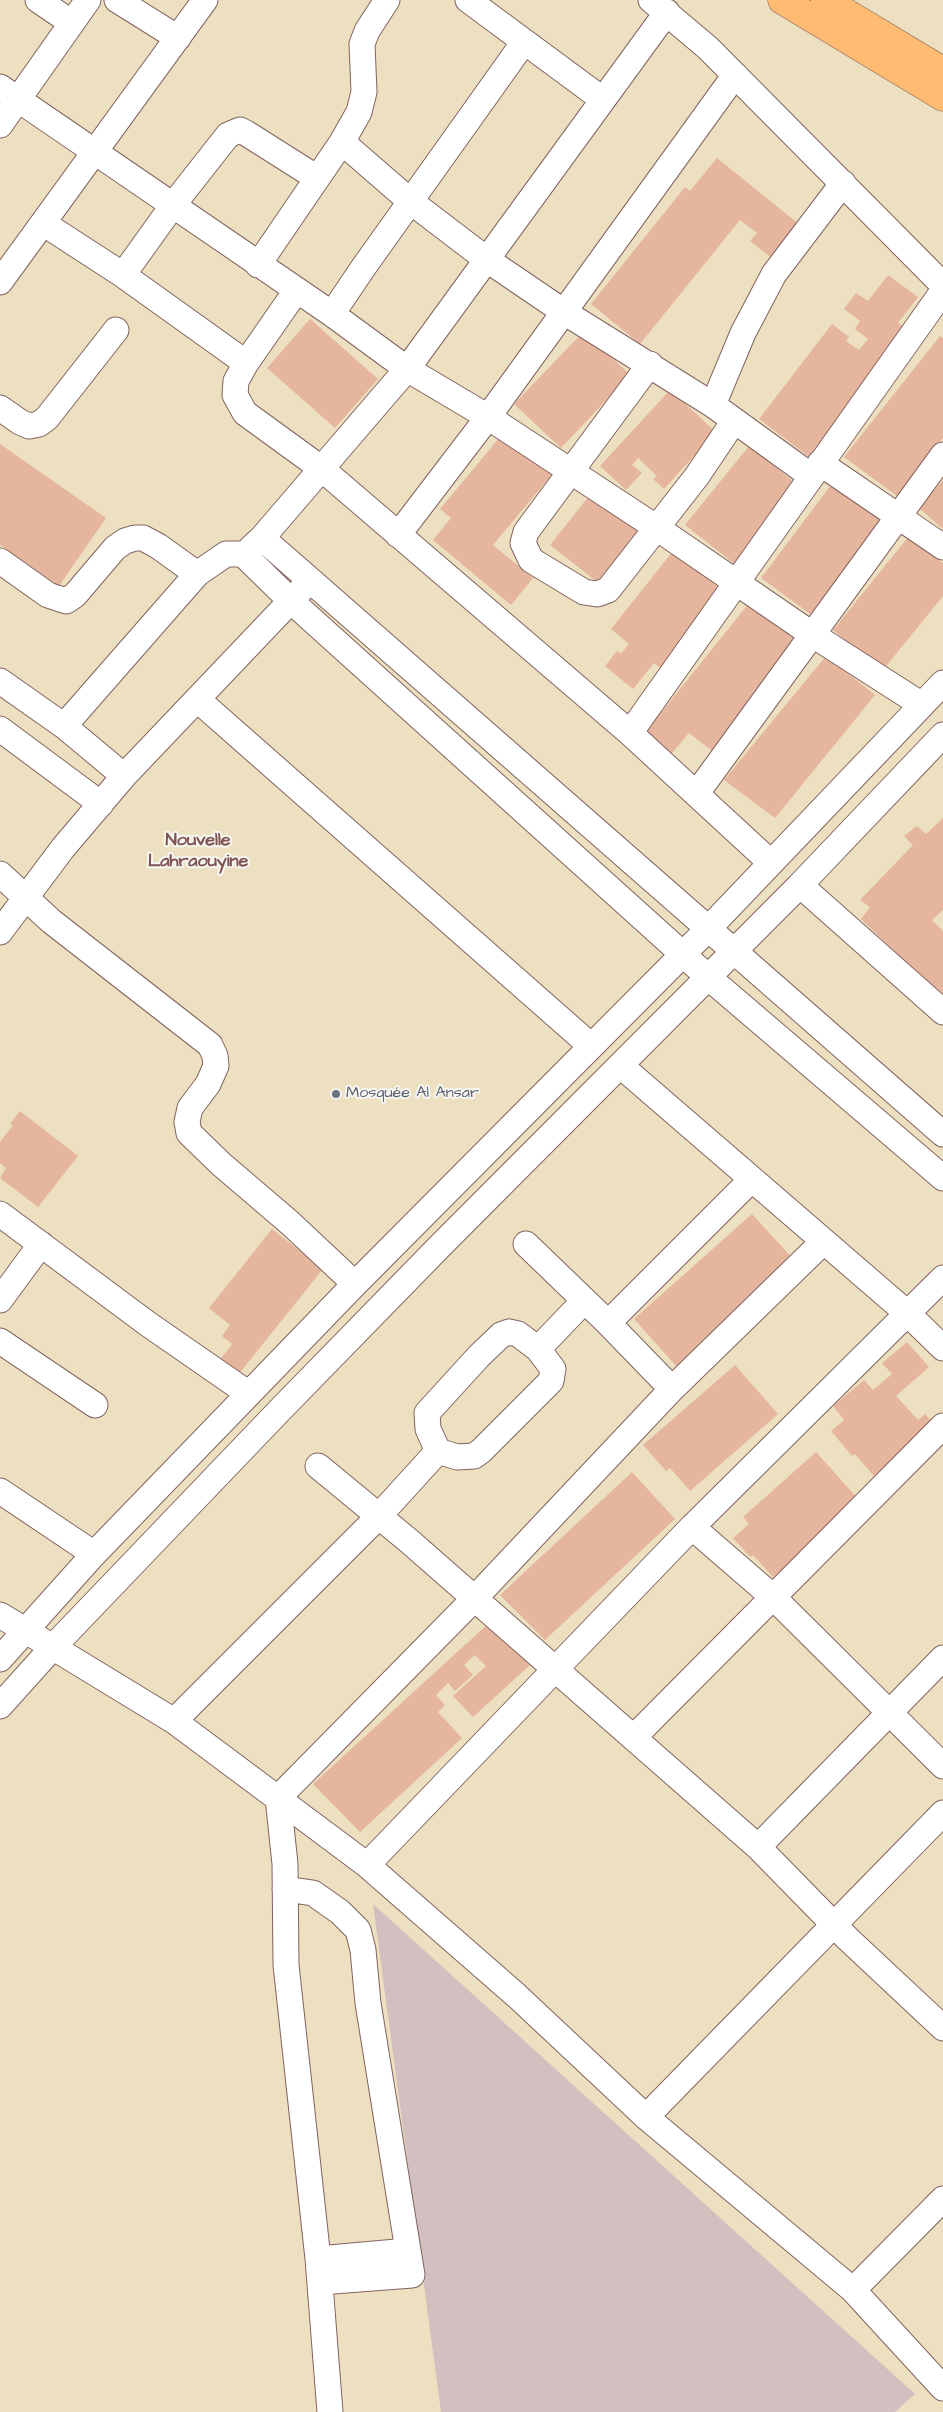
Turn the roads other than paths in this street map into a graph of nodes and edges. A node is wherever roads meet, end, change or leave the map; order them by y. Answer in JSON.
{"nodes":[{"id":1,"x":38,"y":0,"type":"edge"},
{"id":2,"x":88,"y":0,"type":"edge"},
{"id":3,"x":117,"y":0,"type":"edge"},
{"id":4,"x":205,"y":0,"type":"edge"},
{"id":5,"x":387,"y":0,"type":"edge"},
{"id":6,"x":468,"y":0,"type":"edge"},
{"id":7,"x":782,"y":0,"type":"edge"},
{"id":8,"x":825,"y":0,"type":"edge"},
{"id":9,"x":659,"y":6,"type":"edge"},
{"id":10,"x":72,"y":23,"type":"junction"},
{"id":11,"x":178,"y":38,"type":"junction"},
{"id":12,"x":524,"y":42,"type":"junction"},
{"id":13,"x":943,"y":71,"type":"edge"},
{"id":14,"x":735,"y":75,"type":"junction"},
{"id":15,"x":9,"y":94,"type":"edge"},
{"id":16,"x":943,"y":97,"type":"edge"},
{"id":17,"x":602,"y":99,"type":"junction"},
{"id":18,"x":0,"y":125,"type":"edge"},
{"id":19,"x":342,"y":142,"type":"junction"},
{"id":20,"x":95,"y":150,"type":"junction"},
{"id":21,"x":317,"y":178,"type":"junction"},
{"id":22,"x":843,"y":183,"type":"junction"},
{"id":23,"x":410,"y":201,"type":"junction"},
{"id":24,"x":173,"y":205,"type":"junction"},
{"id":25,"x":43,"y":223,"type":"junction"},
{"id":26,"x":486,"y":259,"type":"junction"},
{"id":27,"x":258,"y":265,"type":"junction"},
{"id":28,"x":123,"y":275,"type":"junction"},
{"id":29,"x":0,"y":282,"type":"edge"},
{"id":30,"x":943,"y":285,"type":"edge"},
{"id":31,"x":296,"y":291,"type":"junction"},
{"id":32,"x":943,"y":291,"type":"edge"},
{"id":33,"x":564,"y":312,"type":"junction"},
{"id":34,"x":332,"y":314,"type":"junction"},
{"id":35,"x":116,"y":330,"type":"dead end"},
{"id":36,"x":246,"y":363,"type":"junction"},
{"id":37,"x":650,"y":364,"type":"junction"},
{"id":38,"x":407,"y":369,"type":"junction"},
{"id":39,"x":713,"y":405,"type":"junction"},
{"id":40,"x":0,"y":408,"type":"edge"},
{"id":41,"x":488,"y":417,"type":"junction"},
{"id":42,"x":734,"y":421,"type":"junction"},
{"id":43,"x":943,"y":455,"type":"edge"},
{"id":44,"x":322,"y":469,"type":"junction"},
{"id":45,"x":816,"y":470,"type":"junction"},
{"id":46,"x":570,"y":472,"type":"junction"},
{"id":47,"x":898,"y":515,"type":"junction"},
{"id":48,"x":658,"y":528,"type":"junction"},
{"id":49,"x":398,"y":535,"type":"junction"},
{"id":50,"x":262,"y":538,"type":"junction"},
{"id":51,"x":943,"y":547,"type":"edge"},
{"id":52,"x":243,"y":554,"type":"junction"},
{"id":53,"x":0,"y":561,"type":"edge"},
{"id":54,"x":197,"y":574,"type":"junction"},
{"id":55,"x":311,"y":580,"type":"junction"},
{"id":56,"x":738,"y":583,"type":"junction"},
{"id":57,"x":291,"y":600,"type":"junction"},
{"id":58,"x":813,"y":635,"type":"junction"},
{"id":59,"x":0,"y":681,"type":"edge"},
{"id":60,"x":943,"y":683,"type":"edge"},
{"id":61,"x":198,"y":700,"type":"junction"},
{"id":62,"x":922,"y":705,"type":"junction"},
{"id":63,"x":64,"y":726,"type":"junction"},
{"id":64,"x":0,"y":729,"type":"edge"},
{"id":65,"x":630,"y":733,"type":"junction"},
{"id":66,"x":943,"y":735,"type":"edge"},
{"id":67,"x":124,"y":776,"type":"junction"},
{"id":68,"x":697,"y":793,"type":"junction"},
{"id":69,"x":101,"y":804,"type":"junction"},
{"id":70,"x":770,"y":862,"type":"junction"},
{"id":71,"x":0,"y":874,"type":"edge"},
{"id":72,"x":800,"y":885,"type":"junction"},
{"id":73,"x":26,"y":896,"type":"junction"},
{"id":74,"x":709,"y":928,"type":"junction"},
{"id":75,"x":0,"y":932,"type":"edge"},
{"id":76,"x":734,"y":952,"type":"junction"},
{"id":77,"x":683,"y":953,"type":"junction"},
{"id":78,"x":708,"y":977,"type":"junction"},
{"id":79,"x":943,"y":1012,"type":"edge"},
{"id":80,"x":591,"y":1046,"type":"junction"},
{"id":81,"x":621,"y":1066,"type":"junction"},
{"id":82,"x":943,"y":1134,"type":"edge"},
{"id":83,"x":943,"y":1178,"type":"edge"},
{"id":84,"x":752,"y":1180,"type":"junction"},
{"id":85,"x":0,"y":1214,"type":"edge"},
{"id":86,"x":823,"y":1242,"type":"junction"},
{"id":87,"x":41,"y":1244,"type":"junction"},
{"id":88,"x":526,"y":1244,"type":"dead end"},
{"id":89,"x":943,"y":1278,"type":"edge"},
{"id":90,"x":355,"y":1284,"type":"junction"},
{"id":91,"x":0,"y":1300,"type":"edge"},
{"id":92,"x":584,"y":1301,"type":"junction"},
{"id":93,"x":907,"y":1313,"type":"junction"},
{"id":94,"x":608,"y":1323,"type":"junction"},
{"id":95,"x":0,"y":1341,"type":"edge"},
{"id":96,"x":943,"y":1348,"type":"edge"},
{"id":97,"x":538,"y":1349,"type":"junction"},
{"id":98,"x":672,"y":1389,"type":"junction"},
{"id":99,"x":249,"y":1394,"type":"junction"},
{"id":100,"x":95,"y":1405,"type":"dead end"},
{"id":101,"x":943,"y":1426,"type":"edge"},
{"id":102,"x":438,"y":1451,"type":"junction"},
{"id":103,"x":318,"y":1466,"type":"dead end"},
{"id":104,"x":0,"y":1490,"type":"edge"},
{"id":105,"x":378,"y":1517,"type":"junction"},
{"id":106,"x":692,"y":1527,"type":"junction"},
{"id":107,"x":94,"y":1554,"type":"junction"},
{"id":108,"x":774,"y":1598,"type":"junction"},
{"id":109,"x":474,"y":1599,"type":"junction"},
{"id":110,"x":0,"y":1616,"type":"edge"},
{"id":111,"x":26,"y":1631,"type":"junction"},
{"id":112,"x":53,"y":1647,"type":"junction"},
{"id":113,"x":943,"y":1658,"type":"edge"},
{"id":114,"x":0,"y":1659,"type":"edge"},
{"id":115,"x":554,"y":1670,"type":"junction"},
{"id":116,"x":10,"y":1678,"type":"edge"},
{"id":117,"x":0,"y":1706,"type":"edge"},
{"id":118,"x":890,"y":1713,"type":"junction"},
{"id":119,"x":174,"y":1721,"type":"junction"},
{"id":120,"x":634,"y":1737,"type":"junction"},
{"id":121,"x":943,"y":1766,"type":"edge"},
{"id":122,"x":278,"y":1798,"type":"junction"},
{"id":123,"x":943,"y":1813,"type":"edge"},
{"id":124,"x":758,"y":1847,"type":"junction"},
{"id":125,"x":366,"y":1866,"type":"junction"},
{"id":126,"x":285,"y":1889,"type":"junction"},
{"id":127,"x":834,"y":1924,"type":"junction"},
{"id":128,"x":940,"y":2019,"type":"edge"},
{"id":129,"x":646,"y":2118,"type":"junction"},
{"id":130,"x":943,"y":2199,"type":"edge"},
{"id":131,"x":319,"y":2271,"type":"junction"},
{"id":132,"x":853,"y":2290,"type":"junction"},
{"id":133,"x":943,"y":2388,"type":"edge"},
{"id":134,"x":330,"y":2412,"type":"edge"}],
"edges":[{"from":1,"to":10,"type":"street"},
{"from":2,"to":10,"type":"street"},
{"from":3,"to":11,"type":"street"},
{"from":4,"to":11,"type":"street"},
{"from":5,"to":19,"type":"street"},
{"from":6,"to":12,"type":"street"},
{"from":7,"to":16,"type":"main road"},
{"from":8,"to":13,"type":"main road"},
{"from":9,"to":14,"type":"street"},
{"from":9,"to":17,"type":"street"},
{"from":10,"to":15,"type":"street"},
{"from":11,"to":20,"type":"street"},
{"from":12,"to":17,"type":"street"},
{"from":12,"to":23,"type":"street"},
{"from":14,"to":22,"type":"street"},
{"from":14,"to":33,"type":"street"},
{"from":15,"to":18,"type":"street"},
{"from":15,"to":20,"type":"street"},
{"from":17,"to":26,"type":"street"},
{"from":19,"to":21,"type":"street"},
{"from":19,"to":23,"type":"street"},
{"from":20,"to":24,"type":"street"},
{"from":20,"to":25,"type":"street"},
{"from":21,"to":24,"type":"street"},
{"from":21,"to":27,"type":"street"},
{"from":22,"to":30,"type":"street"},
{"from":22,"to":39,"type":"street"},
{"from":23,"to":26,"type":"street"},
{"from":23,"to":34,"type":"street"},
{"from":24,"to":27,"type":"street"},
{"from":24,"to":28,"type":"street"},
{"from":25,"to":28,"type":"street"},
{"from":25,"to":29,"type":"street"},
{"from":26,"to":33,"type":"street"},
{"from":26,"to":38,"type":"street"},
{"from":27,"to":31,"type":"street"},
{"from":28,"to":36,"type":"street"},
{"from":31,"to":34,"type":"street"},
{"from":31,"to":36,"type":"street"},
{"from":32,"to":45,"type":"street"},
{"from":33,"to":37,"type":"street"},
{"from":33,"to":41,"type":"street"},
{"from":34,"to":38,"type":"street"},
{"from":35,"to":40,"type":"street"},
{"from":36,"to":44,"type":"street"},
{"from":37,"to":39,"type":"street"},
{"from":37,"to":46,"type":"street"},
{"from":38,"to":41,"type":"street"},
{"from":38,"to":44,"type":"street"},
{"from":39,"to":42,"type":"street"},
{"from":41,"to":46,"type":"street"},
{"from":41,"to":49,"type":"street"},
{"from":42,"to":45,"type":"street"},
{"from":42,"to":48,"type":"street"},
{"from":43,"to":47,"type":"street"},
{"from":44,"to":49,"type":"street"},
{"from":44,"to":50,"type":"street"},
{"from":45,"to":47,"type":"street"},
{"from":45,"to":56,"type":"street"},
{"from":46,"to":48,"type":"street"},
{"from":46,"to":48,"type":"street"},
{"from":47,"to":51,"type":"street"},
{"from":47,"to":58,"type":"street"},
{"from":48,"to":56,"type":"street"},
{"from":49,"to":65,"type":"street"},
{"from":50,"to":52,"type":"street"},
{"from":50,"to":55,"type":"street"},
{"from":52,"to":54,"type":"street"},
{"from":52,"to":57,"type":"street"},
{"from":53,"to":54,"type":"street"},
{"from":54,"to":63,"type":"street"},
{"from":55,"to":57,"type":"street"},
{"from":55,"to":74,"type":"street"},
{"from":56,"to":58,"type":"street"},
{"from":56,"to":65,"type":"street"},
{"from":57,"to":61,"type":"street"},
{"from":57,"to":77,"type":"street"},
{"from":58,"to":62,"type":"street"},
{"from":58,"to":68,"type":"street"},
{"from":59,"to":63,"type":"street"},
{"from":60,"to":62,"type":"street"},
{"from":61,"to":67,"type":"street"},
{"from":61,"to":80,"type":"street"},
{"from":62,"to":70,"type":"street"},
{"from":63,"to":67,"type":"street"},
{"from":64,"to":69,"type":"street"},
{"from":65,"to":68,"type":"street"},
{"from":66,"to":72,"type":"street"},
{"from":67,"to":69,"type":"street"},
{"from":68,"to":70,"type":"street"},
{"from":69,"to":73,"type":"street"},
{"from":70,"to":74,"type":"street"},
{"from":71,"to":73,"type":"street"},
{"from":72,"to":76,"type":"street"},
{"from":72,"to":79,"type":"street"},
{"from":73,"to":75,"type":"street"},
{"from":73,"to":90,"type":"street"},
{"from":74,"to":76,"type":"street"},
{"from":74,"to":77,"type":"street"},
{"from":76,"to":78,"type":"street"},
{"from":76,"to":82,"type":"street"},
{"from":77,"to":78,"type":"street"},
{"from":77,"to":80,"type":"street"},
{"from":78,"to":81,"type":"street"},
{"from":78,"to":83,"type":"street"},
{"from":80,"to":90,"type":"street"},
{"from":81,"to":84,"type":"street"},
{"from":81,"to":112,"type":"street"},
{"from":84,"to":86,"type":"street"},
{"from":84,"to":94,"type":"street"},
{"from":85,"to":87,"type":"street"},
{"from":86,"to":93,"type":"street"},
{"from":86,"to":98,"type":"street"},
{"from":87,"to":91,"type":"street"},
{"from":87,"to":99,"type":"street"},
{"from":88,"to":92,"type":"street"},
{"from":89,"to":93,"type":"street"},
{"from":90,"to":99,"type":"street"},
{"from":92,"to":94,"type":"street"},
{"from":92,"to":97,"type":"street"},
{"from":93,"to":96,"type":"street"},
{"from":93,"to":106,"type":"street"},
{"from":94,"to":98,"type":"street"},
{"from":95,"to":100,"type":"street"},
{"from":97,"to":102,"type":"street"},
{"from":97,"to":102,"type":"street"},
{"from":98,"to":109,"type":"street"},
{"from":99,"to":107,"type":"street"},
{"from":101,"to":108,"type":"street"},
{"from":102,"to":105,"type":"street"},
{"from":103,"to":105,"type":"street"},
{"from":104,"to":107,"type":"street"},
{"from":105,"to":109,"type":"street"},
{"from":105,"to":119,"type":"street"},
{"from":106,"to":108,"type":"street"},
{"from":106,"to":115,"type":"street"},
{"from":107,"to":111,"type":"street"},
{"from":108,"to":118,"type":"street"},
{"from":108,"to":120,"type":"street"},
{"from":109,"to":115,"type":"street"},
{"from":109,"to":122,"type":"street"},
{"from":110,"to":111,"type":"street"},
{"from":111,"to":112,"type":"street"},
{"from":111,"to":114,"type":"street"},
{"from":112,"to":116,"type":"street"},
{"from":112,"to":119,"type":"street"},
{"from":113,"to":118,"type":"street"},
{"from":115,"to":120,"type":"street"},
{"from":115,"to":125,"type":"street"},
{"from":116,"to":117,"type":"street"},
{"from":118,"to":121,"type":"street"},
{"from":118,"to":124,"type":"street"},
{"from":119,"to":122,"type":"street"},
{"from":120,"to":124,"type":"street"},
{"from":122,"to":125,"type":"street"},
{"from":122,"to":126,"type":"street"},
{"from":123,"to":127,"type":"street"},
{"from":124,"to":127,"type":"street"},
{"from":125,"to":129,"type":"street"},
{"from":126,"to":131,"type":"street"},
{"from":126,"to":131,"type":"street"},
{"from":127,"to":128,"type":"street"},
{"from":127,"to":129,"type":"street"},
{"from":129,"to":132,"type":"street"},
{"from":130,"to":132,"type":"street"},
{"from":131,"to":134,"type":"street"},
{"from":132,"to":133,"type":"street"}]}
